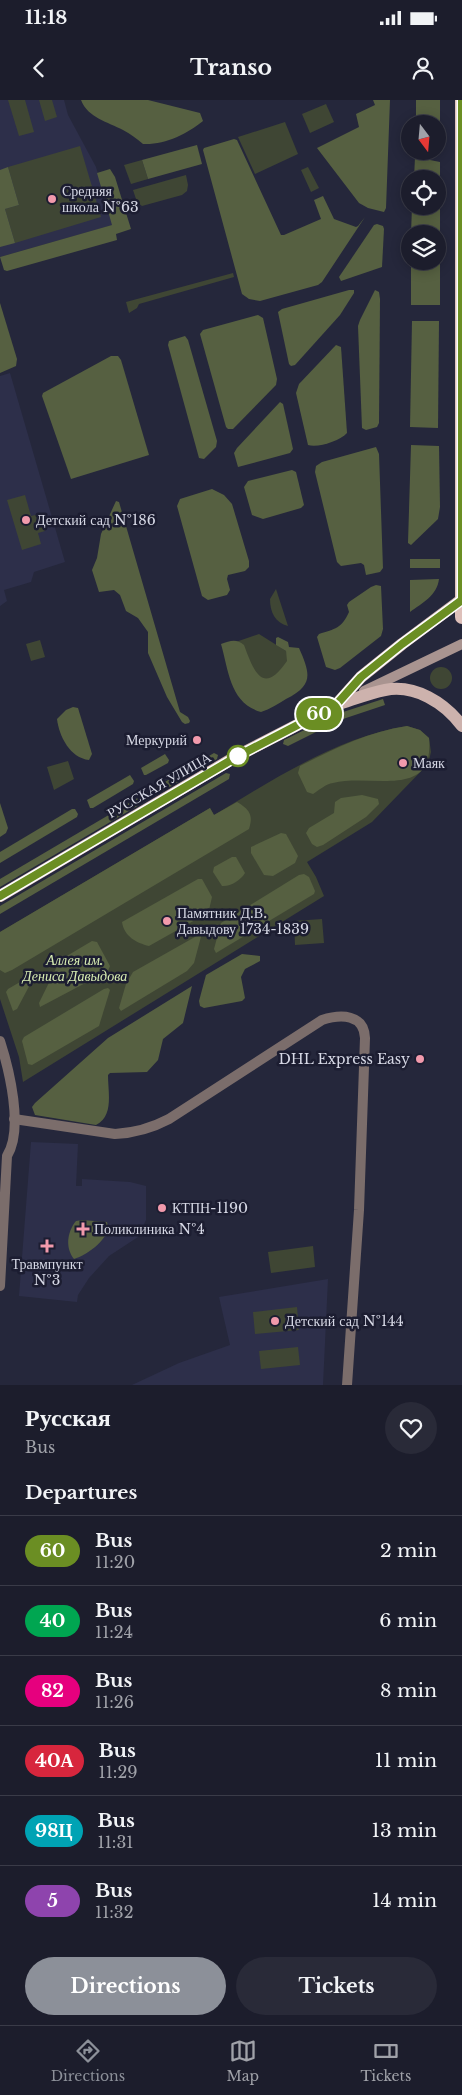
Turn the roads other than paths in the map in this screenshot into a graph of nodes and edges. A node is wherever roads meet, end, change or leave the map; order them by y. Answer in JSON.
{"nodes":[{"id":1,"x":462,"y":100,"type":"edge"},
{"id":2,"x":462,"y":416,"type":"edge"},
{"id":3,"x":462,"y":599,"type":"edge"},
{"id":4,"x":462,"y":617,"type":"edge"},
{"id":5,"x":462,"y":644,"type":"edge"},
{"id":6,"x":336,"y":705,"type":"junction"},
{"id":7,"x":462,"y":726,"type":"edge"},
{"id":8,"x":0,"y":896,"type":"edge"},
{"id":9,"x":0,"y":1041,"type":"edge"},
{"id":10,"x":14,"y":1119,"type":"junction"},
{"id":11,"x":0,"y":1286,"type":"edge"},
{"id":12,"x":347,"y":1385,"type":"edge"}],
"edges":[{"from":1,"to":2,"type":"highway"},
{"from":2,"to":3,"type":"highway"},
{"from":3,"to":4,"type":"highway"},
{"from":3,"to":6,"type":"main road","name":"РУССКАЯ УЛИЦА"},
{"from":5,"to":6,"type":"main road","name":"РУССКАЯ УЛИЦА"},
{"from":6,"to":7,"type":"main road"},
{"from":6,"to":8,"type":"main road","name":"РУССКАЯ УЛИЦА"},
{"from":9,"to":10,"type":"street"},
{"from":10,"to":11,"type":"street"},
{"from":10,"to":12,"type":"street"}]}
